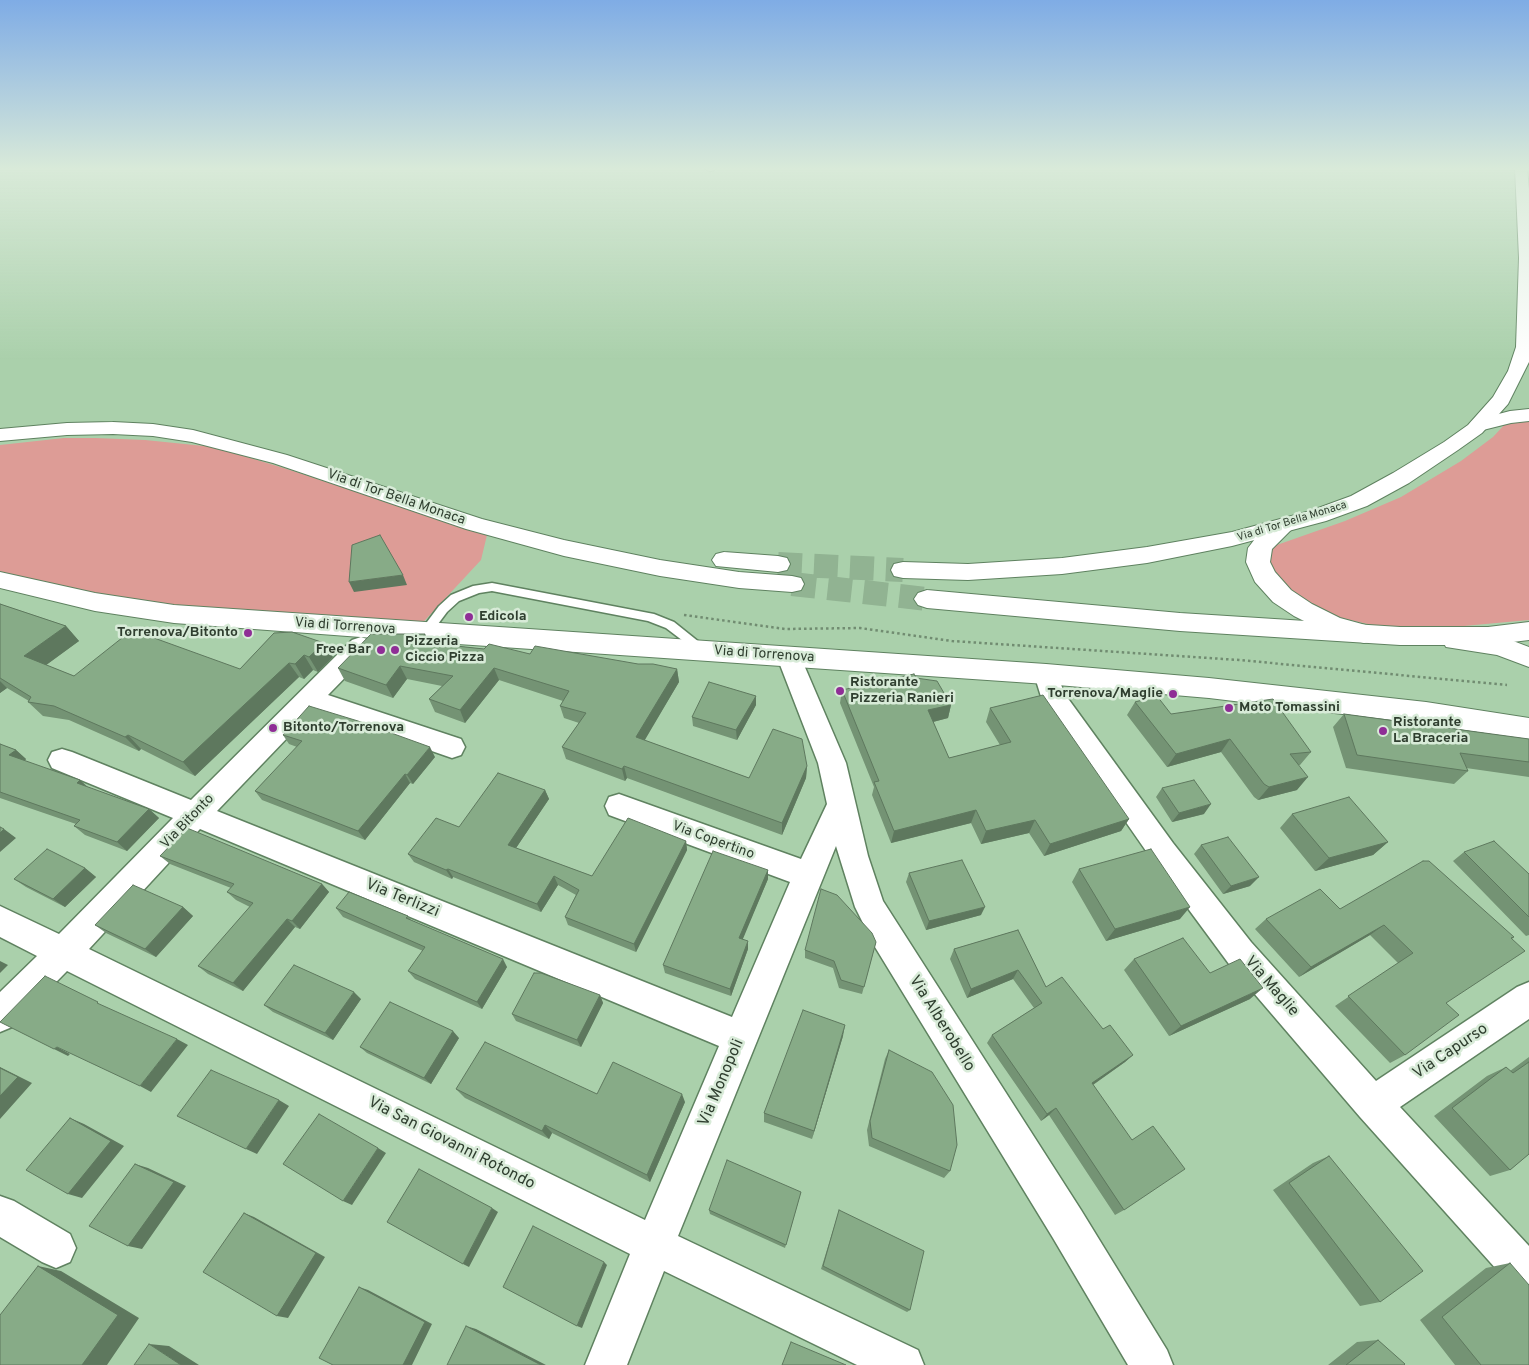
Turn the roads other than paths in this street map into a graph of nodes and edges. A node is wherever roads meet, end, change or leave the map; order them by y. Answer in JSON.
{"nodes":[{"id":1,"x":1525,"y":232,"type":"edge"},
{"id":2,"x":1529,"y":415,"type":"edge"},
{"id":3,"x":1479,"y":424,"type":"junction"},
{"id":4,"x":0,"y":425,"type":"edge"},
{"id":5,"x":0,"y":436,"type":"edge"},
{"id":6,"x":1282,"y":527,"type":"junction"},
{"id":7,"x":778,"y":564,"type":"tunnel mouth"},
{"id":8,"x":903,"y":570,"type":"tunnel mouth"},
{"id":9,"x":0,"y":580,"type":"edge"},
{"id":10,"x":792,"y":584,"type":"tunnel mouth"},
{"id":11,"x":927,"y":599,"type":"tunnel mouth"},
{"id":12,"x":377,"y":630,"type":"junction"},
{"id":13,"x":1529,"y":631,"type":"edge"},
{"id":14,"x":425,"y":633,"type":"junction"},
{"id":15,"x":1364,"y":634,"type":"junction"},
{"id":16,"x":1431,"y":637,"type":"junction"},
{"id":17,"x":704,"y":652,"type":"junction"},
{"id":18,"x":789,"y":657,"type":"junction"},
{"id":19,"x":1529,"y":657,"type":"edge"},
{"id":20,"x":1046,"y":674,"type":"junction"},
{"id":21,"x":310,"y":699,"type":"junction"},
{"id":22,"x":1529,"y":729,"type":"edge"},
{"id":23,"x":452,"y":747,"type":"dead end"},
{"id":24,"x":62,"y":760,"type":"dead end"},
{"id":25,"x":842,"y":803,"type":"junction"},
{"id":26,"x":618,"y":806,"type":"dead end"},
{"id":27,"x":196,"y":814,"type":"junction"},
{"id":28,"x":808,"y":875,"type":"junction"},
{"id":29,"x":0,"y":921,"type":"edge"},
{"id":30,"x":65,"y":951,"type":"junction"},
{"id":31,"x":1529,"y":999,"type":"edge"},
{"id":32,"x":0,"y":1015,"type":"edge"},
{"id":33,"x":741,"y":1038,"type":"junction"},
{"id":34,"x":1373,"y":1104,"type":"junction"},
{"id":35,"x":0,"y":1215,"type":"edge"},
{"id":36,"x":654,"y":1245,"type":"junction"},
{"id":37,"x":56,"y":1248,"type":"dead end"},
{"id":38,"x":1529,"y":1276,"type":"edge"},
{"id":39,"x":606,"y":1365,"type":"edge"},
{"id":40,"x":903,"y":1365,"type":"edge"},
{"id":41,"x":1152,"y":1365,"type":"edge"}],
"edges":[{"from":1,"to":3,"type":"main road","name":"Via di Tor Bella Monaca"},
{"from":2,"to":3,"type":"main road"},
{"from":3,"to":6,"type":"main road","name":"Via di Tor Bella Monaca"},
{"from":4,"to":7,"type":"main road","name":"Via di Tor Bella Monaca"},
{"from":5,"to":10,"type":"main road","name":"Via di Tor Bella Monaca"},
{"from":6,"to":8,"type":"main road","name":"Via di Tor Bella Monaca"},
{"from":6,"to":15,"type":"main road"},
{"from":9,"to":12,"type":"main road","name":"Via di Torrenova"},
{"from":11,"to":15,"type":"main road"},
{"from":12,"to":14,"type":"main road","name":"Via di Torrenova"},
{"from":12,"to":21,"type":"street","name":"Via Bitonto"},
{"from":13,"to":16,"type":"main road"},
{"from":14,"to":17,"type":"main road","name":"Via di Torrenova"},
{"from":14,"to":17,"type":"lane"},
{"from":15,"to":16,"type":"main road"},
{"from":16,"to":19,"type":"main road"},
{"from":17,"to":18,"type":"main road","name":"Via di Torrenova"},
{"from":18,"to":20,"type":"main road","name":"Via di Torrenova"},
{"from":18,"to":25,"type":"street","name":"Via Alberobello"},
{"from":20,"to":22,"type":"main road","name":"Via di Torrenova"},
{"from":20,"to":34,"type":"street","name":"Via Maglie"},
{"from":21,"to":23,"type":"street"},
{"from":21,"to":27,"type":"street","name":"Via Bitonto"},
{"from":24,"to":27,"type":"street","name":"Via Terlizzi"},
{"from":25,"to":28,"type":"street","name":"Via Monopoli"},
{"from":25,"to":41,"type":"street","name":"Via Alberobello"},
{"from":26,"to":28,"type":"street","name":"Via Copertino"},
{"from":27,"to":30,"type":"street","name":"Via Bitonto"},
{"from":27,"to":33,"type":"street","name":"Via Terlizzi"},
{"from":28,"to":33,"type":"street","name":"Via Monopoli"},
{"from":29,"to":30,"type":"street","name":"Via San Giovanni Rotondo"},
{"from":30,"to":32,"type":"street","name":"Via Bitonto"},
{"from":30,"to":36,"type":"street","name":"Via San Giovanni Rotondo"},
{"from":31,"to":34,"type":"street","name":"Via Capurso"},
{"from":33,"to":36,"type":"street","name":"Via Monopoli"},
{"from":34,"to":38,"type":"street","name":"Via Maglie"},
{"from":35,"to":37,"type":"street"},
{"from":36,"to":39,"type":"street","name":"Via Monopoli"},
{"from":36,"to":40,"type":"street","name":"Via San Giovanni Rotondo"}]}
